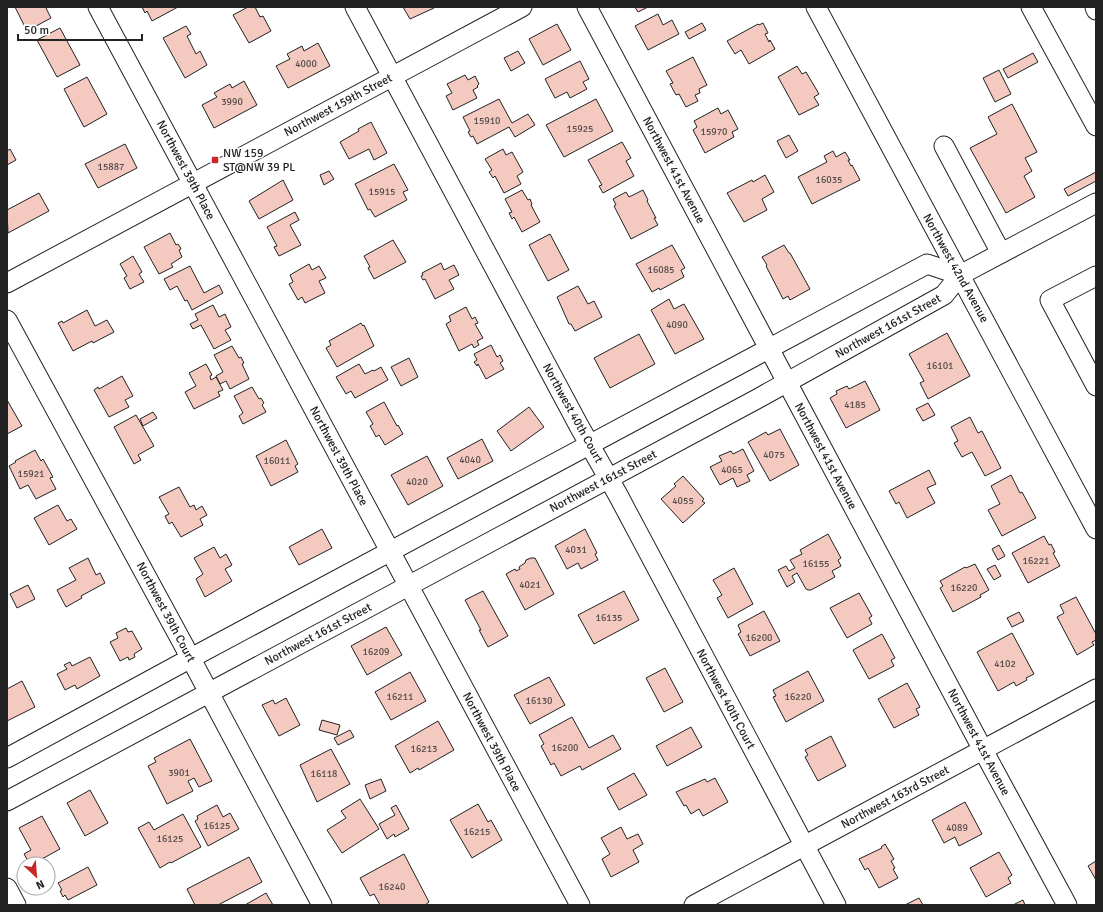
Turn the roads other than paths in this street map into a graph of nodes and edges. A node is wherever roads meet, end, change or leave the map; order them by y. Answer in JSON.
{"nodes":[{"id":1,"x":98,"y":7,"type":"edge"},
{"id":2,"x":355,"y":7,"type":"edge"},
{"id":3,"x":522,"y":7,"type":"edge"},
{"id":4,"x":587,"y":7,"type":"edge"},
{"id":5,"x":816,"y":7,"type":"edge"},
{"id":6,"x":1031,"y":7,"type":"edge"},
{"id":7,"x":393,"y":76,"type":"junction"},
{"id":8,"x":1096,"y":126,"type":"edge"},
{"id":9,"x":944,"y":146,"type":"dead end"},
{"id":10,"x":193,"y":183,"type":"junction"},
{"id":11,"x":1096,"y":202,"type":"edge"},
{"id":12,"x":1002,"y":253,"type":"junction"},
{"id":13,"x":960,"y":275,"type":"junction"},
{"id":14,"x":1096,"y":276,"type":"edge"},
{"id":15,"x":7,"y":283,"type":"edge"},
{"id":16,"x":7,"y":320,"type":"edge"},
{"id":17,"x":769,"y":348,"type":"junction"},
{"id":18,"x":787,"y":381,"type":"junction"},
{"id":19,"x":1096,"y":386,"type":"edge"},
{"id":20,"x":590,"y":444,"type":"junction"},
{"id":21,"x":608,"y":478,"type":"junction"},
{"id":22,"x":1094,"y":519,"type":"edge"},
{"id":23,"x":390,"y":551,"type":"junction"},
{"id":24,"x":408,"y":585,"type":"junction"},
{"id":25,"x":190,"y":658,"type":"junction"},
{"id":26,"x":1096,"y":689,"type":"edge"},
{"id":27,"x":209,"y":693,"type":"junction"},
{"id":28,"x":983,"y":750,"type":"junction"},
{"id":29,"x":7,"y":758,"type":"edge"},
{"id":30,"x":7,"y":801,"type":"edge"},
{"id":31,"x":805,"y":846,"type":"junction"},
{"id":32,"x":7,"y":888,"type":"edge"},
{"id":33,"x":16,"y":905,"type":"edge"},
{"id":34,"x":322,"y":905,"type":"edge"},
{"id":35,"x":580,"y":905,"type":"edge"},
{"id":36,"x":694,"y":905,"type":"edge"},
{"id":37,"x":836,"y":905,"type":"edge"},
{"id":38,"x":1067,"y":905,"type":"edge"}],
"edges":[{"from":1,"to":10,"type":"street","name":"Northwest 39th Place"},
{"from":2,"to":7,"type":"street","name":"Northwest 40th Court"},
{"from":3,"to":7,"type":"street","name":"Northwest 159th Street"},
{"from":4,"to":17,"type":"street","name":"Northwest 41st Avenue"},
{"from":5,"to":13,"type":"street","name":"Northwest 42nd Avenue"},
{"from":6,"to":8,"type":"street"},
{"from":7,"to":10,"type":"street","name":"Northwest 159th Street"},
{"from":7,"to":20,"type":"street","name":"Northwest 40th Court"},
{"from":9,"to":12,"type":"street"},
{"from":10,"to":15,"type":"street","name":"Northwest 159th Street"},
{"from":10,"to":23,"type":"street","name":"Northwest 39th Place"},
{"from":11,"to":12,"type":"street"},
{"from":12,"to":13,"type":"street"},
{"from":13,"to":17,"type":"street"},
{"from":13,"to":18,"type":"street","name":"Northwest 161st Street"},
{"from":13,"to":22,"type":"street","name":"Northwest 42nd Avenue"},
{"from":14,"to":19,"type":"street"},
{"from":16,"to":25,"type":"street","name":"Northwest 39th Court"},
{"from":17,"to":18,"type":"street","name":"Northwest 41st Avenue"},
{"from":17,"to":20,"type":"street"},
{"from":18,"to":21,"type":"street","name":"Northwest 161st Street"},
{"from":18,"to":28,"type":"street","name":"Northwest 41st Avenue"},
{"from":20,"to":21,"type":"street","name":"Northwest 40th Court"},
{"from":20,"to":23,"type":"street"},
{"from":21,"to":24,"type":"street","name":"Northwest 161st Street"},
{"from":21,"to":31,"type":"street","name":"Northwest 40th Court"},
{"from":23,"to":24,"type":"street","name":"Northwest 39th Place"},
{"from":23,"to":25,"type":"street"},
{"from":24,"to":27,"type":"street","name":"Northwest 161st Street"},
{"from":24,"to":35,"type":"street","name":"Northwest 39th Place"},
{"from":25,"to":27,"type":"street","name":"Northwest 39th Court"},
{"from":25,"to":29,"type":"street"},
{"from":26,"to":28,"type":"street","name":"Northwest 163rd Street"},
{"from":27,"to":30,"type":"street","name":"Northwest 161st Street"},
{"from":27,"to":34,"type":"street","name":"Northwest 39th Court"},
{"from":28,"to":31,"type":"street","name":"Northwest 163rd Street"},
{"from":28,"to":38,"type":"street","name":"Northwest 41st Avenue"},
{"from":31,"to":36,"type":"street","name":"Northwest 163rd Street"},
{"from":31,"to":37,"type":"street","name":"Northwest 40th Court"},
{"from":32,"to":33,"type":"street"}]}
